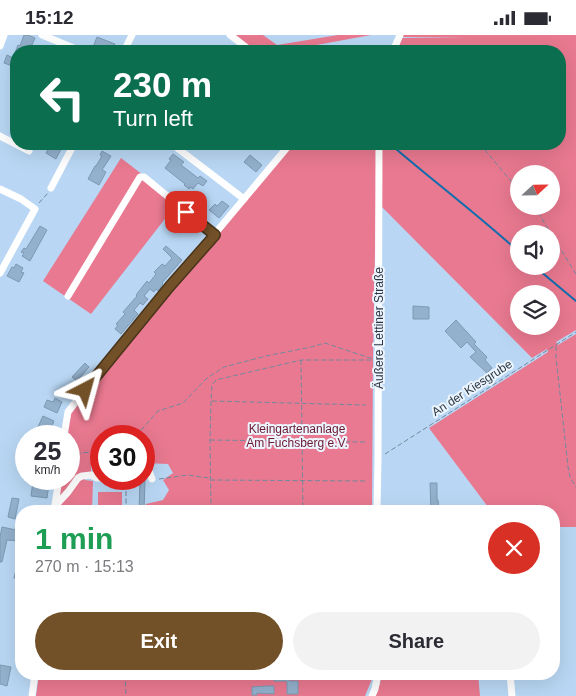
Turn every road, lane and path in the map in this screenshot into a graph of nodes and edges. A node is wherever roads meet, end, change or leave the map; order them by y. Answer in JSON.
{"nodes":[{"id":1,"x":4,"y":35,"type":"edge"},
{"id":2,"x":42,"y":35,"type":"edge"},
{"id":3,"x":230,"y":35,"type":"edge"},
{"id":4,"x":60,"y":39,"type":"edge"},
{"id":5,"x":244,"y":45,"type":"edge"},
{"id":6,"x":0,"y":46,"type":"edge"},
{"id":7,"x":71,"y":150,"type":"edge"},
{"id":8,"x":180,"y":150,"type":"edge"},
{"id":9,"x":285,"y":150,"type":"edge"},
{"id":10,"x":380,"y":150,"type":"edge"},
{"id":11,"x":485,"y":150,"type":"edge"},
{"id":12,"x":510,"y":180,"type":"edge"},
{"id":13,"x":51,"y":188,"type":"joint"},
{"id":14,"x":0,"y":189,"type":"edge"},
{"id":15,"x":244,"y":199,"type":"junction"},
{"id":16,"x":35,"y":209,"type":"junction"},
{"id":17,"x":540,"y":215,"type":"edge"},
{"id":18,"x":215,"y":235,"type":"junction"},
{"id":19,"x":0,"y":273,"type":"edge"},
{"id":20,"x":576,"y":274,"type":"edge"},
{"id":21,"x":68,"y":296,"type":"dead end"},
{"id":22,"x":576,"y":332,"type":"edge"},
{"id":23,"x":556,"y":345,"type":"junction"},
{"id":24,"x":301,"y":360,"type":"junction"},
{"id":25,"x":378,"y":360,"type":"junction"},
{"id":26,"x":211,"y":401,"type":"junction"},
{"id":27,"x":301,"y":403,"type":"junction"},
{"id":28,"x":366,"y":405,"type":"dead end"},
{"id":29,"x":66,"y":425,"type":"edge"},
{"id":30,"x":146,"y":425,"type":"edge"},
{"id":31,"x":210,"y":440,"type":"junction"},
{"id":32,"x":302,"y":441,"type":"junction"},
{"id":33,"x":367,"y":441,"type":"dead end"},
{"id":34,"x":378,"y":459,"type":"junction"},
{"id":35,"x":90,"y":475,"type":"edge"},
{"id":36,"x":155,"y":479,"type":"edge"},
{"id":37,"x":210,"y":479,"type":"junction"},
{"id":38,"x":303,"y":481,"type":"junction"},
{"id":39,"x":367,"y":481,"type":"dead end"},
{"id":40,"x":576,"y":487,"type":"edge"},
{"id":41,"x":58,"y":490,"type":"edge"},
{"id":42,"x":126,"y":490,"type":"edge"},
{"id":43,"x":56,"y":505,"type":"edge"},
{"id":44,"x":58,"y":505,"type":"edge"},
{"id":45,"x":126,"y":505,"type":"edge"},
{"id":46,"x":210,"y":505,"type":"edge"},
{"id":47,"x":303,"y":505,"type":"edge"},
{"id":48,"x":377,"y":505,"type":"edge"},
{"id":49,"x":34,"y":680,"type":"edge"},
{"id":50,"x":125,"y":680,"type":"edge"},
{"id":51,"x":377,"y":680,"type":"edge"},
{"id":52,"x":511,"y":680,"type":"edge"},
{"id":53,"x":32,"y":696,"type":"edge"},
{"id":54,"x":126,"y":696,"type":"edge"},
{"id":55,"x":372,"y":696,"type":"edge"},
{"id":56,"x":512,"y":696,"type":"edge"}],
"edges":[{"from":1,"to":6,"type":"street"},
{"from":2,"to":4,"type":"street"},
{"from":3,"to":5,"type":"street"},
{"from":7,"to":13,"type":"street"},
{"from":8,"to":15,"type":"street"},
{"from":9,"to":15,"type":"street"},
{"from":10,"to":25,"type":"street","name":"Äußere Lettiner Straße"},
{"from":11,"to":12,"type":"path"},
{"from":13,"to":16,"type":"path"},
{"from":14,"to":16,"type":"street"},
{"from":15,"to":18,"type":"street"},
{"from":16,"to":19,"type":"street"},
{"from":17,"to":20,"type":"path"},
{"from":18,"to":21,"type":"street"},
{"from":18,"to":29,"type":"street"},
{"from":22,"to":23,"type":"path","name":"An der Kiesgrube"},
{"from":23,"to":34,"type":"path","name":"An der Kiesgrube"},
{"from":23,"to":40,"type":"path"},
{"from":24,"to":25,"type":"path"},
{"from":24,"to":26,"type":"path"},
{"from":24,"to":27,"type":"path"},
{"from":25,"to":30,"type":"path"},
{"from":25,"to":34,"type":"street","name":"Äußere Lettiner Straße"},
{"from":26,"to":27,"type":"path"},
{"from":26,"to":31,"type":"path"},
{"from":27,"to":28,"type":"path"},
{"from":27,"to":32,"type":"path"},
{"from":31,"to":32,"type":"path"},
{"from":31,"to":37,"type":"path"},
{"from":32,"to":33,"type":"path"},
{"from":32,"to":38,"type":"path"},
{"from":34,"to":48,"type":"street","name":"Äußere Lettiner Straße"},
{"from":35,"to":44,"type":"street"},
{"from":36,"to":37,"type":"path"},
{"from":37,"to":38,"type":"path"},
{"from":37,"to":46,"type":"path"},
{"from":38,"to":39,"type":"path"},
{"from":38,"to":47,"type":"path"},
{"from":41,"to":43,"type":"street"},
{"from":42,"to":45,"type":"path"},
{"from":49,"to":53,"type":"street"},
{"from":50,"to":54,"type":"path"},
{"from":51,"to":55,"type":"street"},
{"from":52,"to":56,"type":"street"}]}
